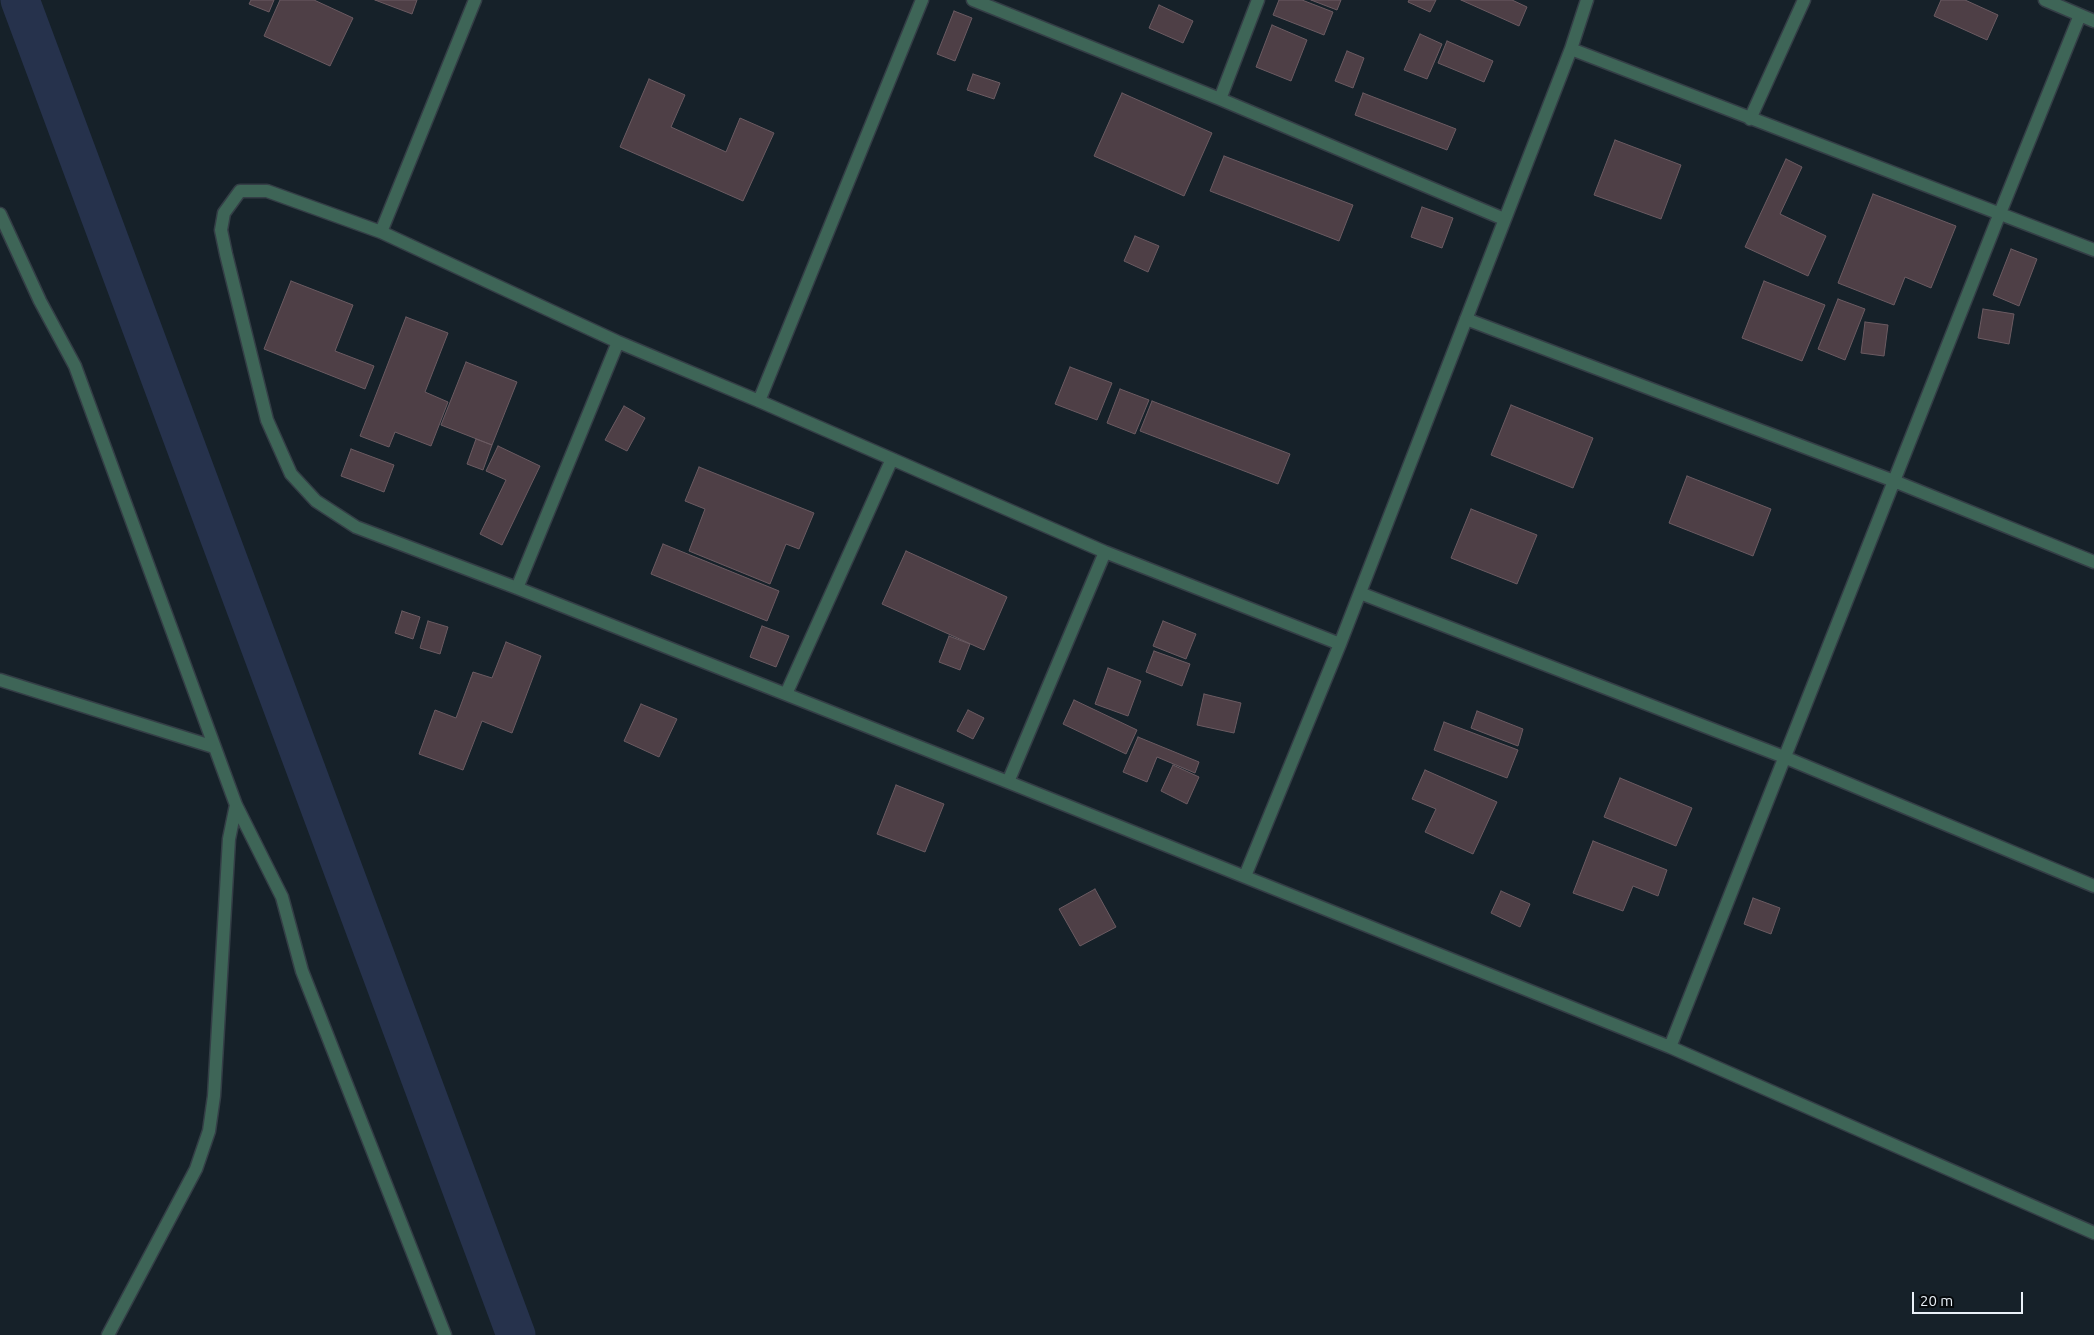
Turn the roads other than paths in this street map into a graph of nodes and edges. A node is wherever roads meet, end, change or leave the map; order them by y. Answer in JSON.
{"nodes":[{"id":1,"x":474,"y":0,"type":"edge"},
{"id":2,"x":922,"y":0,"type":"edge"},
{"id":3,"x":973,"y":0,"type":"edge"},
{"id":4,"x":1258,"y":0,"type":"edge"},
{"id":5,"x":1587,"y":0,"type":"edge"},
{"id":6,"x":1804,"y":0,"type":"edge"},
{"id":7,"x":2045,"y":0,"type":"edge"},
{"id":8,"x":2080,"y":15,"type":"junction"},
{"id":9,"x":2094,"y":20,"type":"edge"},
{"id":10,"x":1571,"y":49,"type":"junction"},
{"id":11,"x":1220,"y":99,"type":"junction"},
{"id":12,"x":1750,"y":119,"type":"junction"},
{"id":13,"x":2000,"y":213,"type":"junction"},
{"id":14,"x":0,"y":214,"type":"edge"},
{"id":15,"x":1504,"y":219,"type":"junction"},
{"id":16,"x":381,"y":232,"type":"junction"},
{"id":17,"x":2094,"y":250,"type":"edge"},
{"id":18,"x":1466,"y":319,"type":"junction"},
{"id":19,"x":618,"y":342,"type":"junction"},
{"id":20,"x":759,"y":401,"type":"junction"},
{"id":21,"x":892,"y":459,"type":"junction"},
{"id":22,"x":1894,"y":481,"type":"junction"},
{"id":23,"x":1105,"y":552,"type":"junction"},
{"id":24,"x":2094,"y":562,"type":"edge"},
{"id":25,"x":517,"y":588,"type":"junction"},
{"id":26,"x":1360,"y":593,"type":"junction"},
{"id":27,"x":1340,"y":644,"type":"junction"},
{"id":28,"x":0,"y":680,"type":"edge"},
{"id":29,"x":786,"y":694,"type":"junction"},
{"id":30,"x":214,"y":747,"type":"junction"},
{"id":31,"x":1784,"y":757,"type":"junction"},
{"id":32,"x":1008,"y":782,"type":"junction"},
{"id":33,"x":236,"y":804,"type":"junction"},
{"id":34,"x":1245,"y":876,"type":"junction"},
{"id":35,"x":2094,"y":886,"type":"edge"},
{"id":36,"x":1670,"y":1047,"type":"junction"},
{"id":37,"x":2094,"y":1232,"type":"edge"},
{"id":38,"x":108,"y":1335,"type":"edge"},
{"id":39,"x":444,"y":1335,"type":"edge"}],
"edges":[{"from":1,"to":16,"type":"street"},
{"from":2,"to":20,"type":"street"},
{"from":3,"to":11,"type":"street"},
{"from":4,"to":11,"type":"street"},
{"from":5,"to":10,"type":"street"},
{"from":6,"to":12,"type":"street"},
{"from":7,"to":8,"type":"street"},
{"from":8,"to":9,"type":"street"},
{"from":8,"to":13,"type":"street"},
{"from":10,"to":12,"type":"street"},
{"from":10,"to":15,"type":"street"},
{"from":11,"to":15,"type":"street"},
{"from":12,"to":13,"type":"street"},
{"from":13,"to":17,"type":"street"},
{"from":13,"to":22,"type":"street"},
{"from":14,"to":30,"type":"street"},
{"from":15,"to":18,"type":"street"},
{"from":16,"to":19,"type":"street"},
{"from":16,"to":25,"type":"street"},
{"from":18,"to":22,"type":"street"},
{"from":18,"to":26,"type":"street"},
{"from":19,"to":20,"type":"street"},
{"from":19,"to":25,"type":"street"},
{"from":20,"to":21,"type":"street"},
{"from":21,"to":23,"type":"street"},
{"from":21,"to":29,"type":"street"},
{"from":22,"to":24,"type":"street"},
{"from":22,"to":31,"type":"street"},
{"from":23,"to":27,"type":"street"},
{"from":23,"to":32,"type":"street"},
{"from":25,"to":29,"type":"street"},
{"from":26,"to":27,"type":"street"},
{"from":26,"to":31,"type":"street"},
{"from":27,"to":34,"type":"street"},
{"from":28,"to":30,"type":"street"},
{"from":29,"to":32,"type":"street"},
{"from":30,"to":33,"type":"street"},
{"from":31,"to":35,"type":"street"},
{"from":31,"to":36,"type":"street"},
{"from":32,"to":34,"type":"street"},
{"from":33,"to":38,"type":"street"},
{"from":33,"to":39,"type":"street"},
{"from":34,"to":36,"type":"street"},
{"from":36,"to":37,"type":"street"}]}
